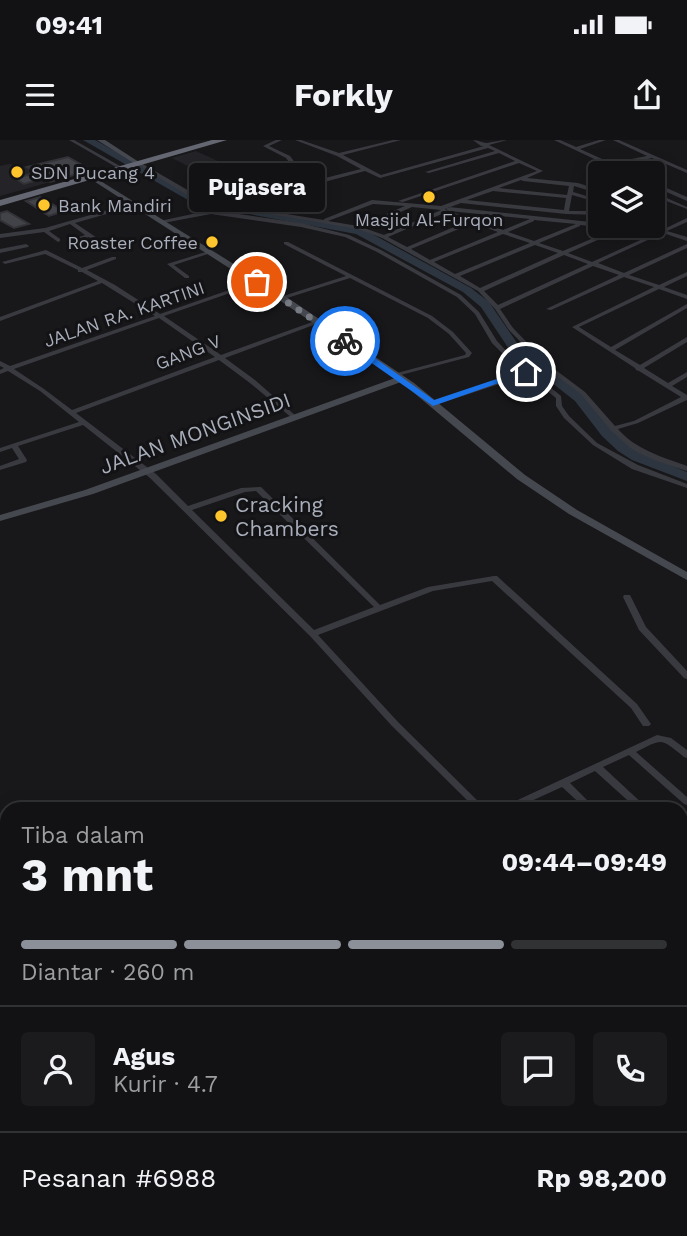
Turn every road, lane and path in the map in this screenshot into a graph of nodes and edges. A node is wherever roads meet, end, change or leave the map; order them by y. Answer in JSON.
{"nodes":[{"id":1,"x":71,"y":140,"type":"edge"},
{"id":2,"x":100,"y":140,"type":"edge"},
{"id":3,"x":210,"y":140,"type":"edge"},
{"id":4,"x":222,"y":140,"type":"edge"},
{"id":5,"x":280,"y":140,"type":"edge"},
{"id":6,"x":297,"y":140,"type":"edge"},
{"id":7,"x":365,"y":140,"type":"edge"},
{"id":8,"x":399,"y":140,"type":"edge"},
{"id":9,"x":475,"y":140,"type":"edge"},
{"id":10,"x":505,"y":140,"type":"edge"},
{"id":11,"x":556,"y":140,"type":"edge"},
{"id":12,"x":604,"y":140,"type":"edge"},
{"id":13,"x":615,"y":140,"type":"edge"},
{"id":14,"x":376,"y":145,"type":"junction"},
{"id":15,"x":485,"y":146,"type":"junction"},
{"id":16,"x":575,"y":149,"type":"junction"},
{"id":17,"x":498,"y":152,"type":"junction"},
{"id":18,"x":339,"y":155,"type":"junction"},
{"id":19,"x":650,"y":157,"type":"junction"},
{"id":20,"x":519,"y":161,"type":"junction"},
{"id":21,"x":602,"y":161,"type":"edge"},
{"id":22,"x":630,"y":161,"type":"edge"},
{"id":23,"x":129,"y":164,"type":"junction"},
{"id":24,"x":331,"y":169,"type":"dead end"},
{"id":25,"x":367,"y":169,"type":"junction"},
{"id":26,"x":427,"y":172,"type":"dead end"},
{"id":27,"x":687,"y":172,"type":"edge"},
{"id":28,"x":344,"y":175,"type":"junction"},
{"id":29,"x":91,"y":177,"type":"junction"},
{"id":30,"x":517,"y":178,"type":"junction"},
{"id":31,"x":310,"y":180,"type":"junction"},
{"id":32,"x":459,"y":181,"type":"junction"},
{"id":33,"x":572,"y":184,"type":"junction"},
{"id":34,"x":296,"y":186,"type":"junction"},
{"id":35,"x":588,"y":189,"type":"edge"},
{"id":36,"x":484,"y":190,"type":"junction"},
{"id":37,"x":665,"y":192,"type":"edge"},
{"id":38,"x":189,"y":194,"type":"junction"},
{"id":39,"x":570,"y":195,"type":"junction"},
{"id":40,"x":588,"y":199,"type":"edge"},
{"id":41,"x":665,"y":199,"type":"edge"},
{"id":42,"x":457,"y":200,"type":"junction"},
{"id":43,"x":0,"y":201,"type":"edge"},
{"id":44,"x":396,"y":203,"type":"junction"},
{"id":45,"x":136,"y":204,"type":"junction"},
{"id":46,"x":685,"y":204,"type":"edge"},
{"id":47,"x":413,"y":205,"type":"junction"},
{"id":48,"x":236,"y":208,"type":"junction"},
{"id":49,"x":443,"y":210,"type":"junction"},
{"id":50,"x":566,"y":212,"type":"junction"},
{"id":51,"x":489,"y":213,"type":"junction"},
{"id":52,"x":588,"y":213,"type":"edge"},
{"id":53,"x":535,"y":219,"type":"junction"},
{"id":54,"x":326,"y":220,"type":"junction"},
{"id":55,"x":687,"y":220,"type":"edge"},
{"id":56,"x":163,"y":221,"type":"junction"},
{"id":57,"x":473,"y":221,"type":"junction"},
{"id":58,"x":72,"y":223,"type":"junction"},
{"id":59,"x":579,"y":224,"type":"junction"},
{"id":60,"x":588,"y":224,"type":"edge"},
{"id":61,"x":359,"y":228,"type":"junction"},
{"id":62,"x":45,"y":230,"type":"junction"},
{"id":63,"x":501,"y":231,"type":"junction"},
{"id":64,"x":667,"y":231,"type":"junction"},
{"id":65,"x":89,"y":234,"type":"junction"},
{"id":66,"x":0,"y":236,"type":"edge"},
{"id":67,"x":384,"y":237,"type":"junction"},
{"id":68,"x":598,"y":238,"type":"edge"},
{"id":69,"x":687,"y":239,"type":"edge"},
{"id":70,"x":58,"y":240,"type":"dead end"},
{"id":71,"x":286,"y":243,"type":"dead end"},
{"id":72,"x":532,"y":243,"type":"junction"},
{"id":73,"x":104,"y":245,"type":"dead end"},
{"id":74,"x":26,"y":246,"type":"dead end"},
{"id":75,"x":687,"y":246,"type":"edge"},
{"id":76,"x":79,"y":247,"type":"dead end"},
{"id":77,"x":407,"y":249,"type":"junction"},
{"id":78,"x":0,"y":251,"type":"edge"},
{"id":79,"x":211,"y":252,"type":"junction"},
{"id":80,"x":565,"y":253,"type":"junction"},
{"id":81,"x":114,"y":258,"type":"dead end"},
{"id":82,"x":5,"y":262,"type":"dead end"},
{"id":83,"x":430,"y":262,"type":"junction"},
{"id":84,"x":593,"y":263,"type":"junction"},
{"id":85,"x":80,"y":271,"type":"junction"},
{"id":86,"x":625,"y":274,"type":"junction"},
{"id":87,"x":687,"y":274,"type":"edge"},
{"id":88,"x":351,"y":276,"type":"junction"},
{"id":89,"x":455,"y":276,"type":"junction"},
{"id":90,"x":187,"y":277,"type":"dead end"},
{"id":91,"x":102,"y":281,"type":"junction"},
{"id":92,"x":257,"y":282,"type":"junction"},
{"id":93,"x":660,"y":287,"type":"junction"},
{"id":94,"x":481,"y":290,"type":"junction"},
{"id":95,"x":687,"y":297,"type":"edge"},
{"id":96,"x":282,"y":298,"type":"junction"},
{"id":97,"x":687,"y":306,"type":"edge"},
{"id":98,"x":497,"y":308,"type":"junction"},
{"id":99,"x":549,"y":309,"type":"dead end"},
{"id":100,"x":161,"y":316,"type":"junction"},
{"id":101,"x":0,"y":319,"type":"edge"},
{"id":102,"x":317,"y":322,"type":"junction"},
{"id":103,"x":687,"y":339,"type":"edge"},
{"id":104,"x":612,"y":349,"type":"junction"},
{"id":105,"x":218,"y":357,"type":"junction"},
{"id":106,"x":0,"y":363,"type":"edge"},
{"id":107,"x":544,"y":367,"type":"junction"},
{"id":108,"x":8,"y":369,"type":"junction"},
{"id":109,"x":638,"y":369,"type":"junction"},
{"id":110,"x":0,"y":372,"type":"edge"},
{"id":111,"x":528,"y":372,"type":"junction"},
{"id":112,"x":687,"y":374,"type":"edge"},
{"id":113,"x":399,"y":377,"type":"junction"},
{"id":114,"x":667,"y":386,"type":"junction"},
{"id":115,"x":687,"y":397,"type":"edge"},
{"id":116,"x":433,"y":404,"type":"junction"},
{"id":117,"x":70,"y":413,"type":"junction"},
{"id":118,"x":295,"y":417,"type":"junction"},
{"id":119,"x":82,"y":423,"type":"junction"},
{"id":120,"x":612,"y":429,"type":"junction"},
{"id":121,"x":14,"y":445,"type":"junction"},
{"id":122,"x":0,"y":450,"type":"edge"},
{"id":123,"x":687,"y":458,"type":"edge"},
{"id":124,"x":675,"y":464,"type":"junction"},
{"id":125,"x":0,"y":468,"type":"edge"},
{"id":126,"x":687,"y":468,"type":"edge"},
{"id":127,"x":145,"y":470,"type":"junction"},
{"id":128,"x":687,"y":486,"type":"edge"},
{"id":129,"x":187,"y":509,"type":"junction"},
{"id":130,"x":0,"y":518,"type":"edge"},
{"id":131,"x":687,"y":577,"type":"edge"},
{"id":132,"x":627,"y":597,"type":"dead end"},
{"id":133,"x":379,"y":608,"type":"junction"},
{"id":134,"x":313,"y":634,"type":"junction"},
{"id":135,"x":687,"y":676,"type":"edge"},
{"id":136,"x":646,"y":724,"type":"dead end"},
{"id":137,"x":631,"y":751,"type":"junction"},
{"id":138,"x":687,"y":755,"type":"edge"},
{"id":139,"x":597,"y":767,"type":"junction"},
{"id":140,"x":563,"y":782,"type":"junction"},
{"id":141,"x":474,"y":802,"type":"edge"},
{"id":142,"x":525,"y":802,"type":"edge"},
{"id":143,"x":584,"y":802,"type":"edge"},
{"id":144,"x":635,"y":802,"type":"edge"},
{"id":145,"x":687,"y":802,"type":"edge"}],
"edges":[{"from":1,"to":23,"type":"street"},
{"from":2,"to":23,"type":"main road"},
{"from":3,"to":23,"type":"highway"},
{"from":4,"to":23,"type":"highway"},
{"from":5,"to":31,"type":"street"},
{"from":6,"to":18,"type":"street"},
{"from":7,"to":14,"type":"street"},
{"from":8,"to":14,"type":"street"},
{"from":9,"to":15,"type":"street"},
{"from":10,"to":15,"type":"street"},
{"from":11,"to":16,"type":"street"},
{"from":12,"to":16,"type":"street"},
{"from":13,"to":19,"type":"street"},
{"from":14,"to":18,"type":"street"},
{"from":15,"to":17,"type":"street"},
{"from":15,"to":25,"type":"street"},
{"from":16,"to":21,"type":"street"},
{"from":17,"to":20,"type":"street"},
{"from":17,"to":26,"type":"street"},
{"from":18,"to":25,"type":"street"},
{"from":19,"to":22,"type":"street"},
{"from":19,"to":27,"type":"street"},
{"from":20,"to":30,"type":"street"},
{"from":20,"to":32,"type":"street"},
{"from":23,"to":29,"type":"highway"},
{"from":23,"to":38,"type":"street"},
{"from":23,"to":43,"type":"highway"},
{"from":24,"to":28,"type":"street"},
{"from":25,"to":28,"type":"street"},
{"from":28,"to":31,"type":"street"},
{"from":29,"to":43,"type":"highway"},
{"from":29,"to":45,"type":"main road"},
{"from":30,"to":33,"type":"street"},
{"from":30,"to":36,"type":"street"},
{"from":31,"to":34,"type":"street"},
{"from":32,"to":36,"type":"street"},
{"from":32,"to":44,"type":"street"},
{"from":33,"to":35,"type":"street"},
{"from":33,"to":39,"type":"street"},
{"from":34,"to":38,"type":"street"},
{"from":34,"to":48,"type":"street"},
{"from":36,"to":39,"type":"street"},
{"from":36,"to":42,"type":"street"},
{"from":37,"to":46,"type":"street"},
{"from":38,"to":48,"type":"street"},
{"from":39,"to":40,"type":"street"},
{"from":39,"to":50,"type":"street"},
{"from":41,"to":46,"type":"street"},
{"from":42,"to":49,"type":"street"},
{"from":42,"to":50,"type":"street"},
{"from":44,"to":47,"type":"street"},
{"from":44,"to":54,"type":"street"},
{"from":45,"to":56,"type":"main road"},
{"from":45,"to":58,"type":"street"},
{"from":47,"to":49,"type":"street"},
{"from":47,"to":61,"type":"street"},
{"from":48,"to":54,"type":"street"},
{"from":49,"to":51,"type":"street"},
{"from":49,"to":57,"type":"street"},
{"from":49,"to":67,"type":"street"},
{"from":50,"to":52,"type":"street"},
{"from":51,"to":53,"type":"street"},
{"from":51,"to":57,"type":"street"},
{"from":53,"to":59,"type":"street"},
{"from":53,"to":63,"type":"street"},
{"from":54,"to":61,"type":"street"},
{"from":55,"to":64,"type":"street"},
{"from":56,"to":79,"type":"main road"},
{"from":56,"to":111,"type":"street"},
{"from":57,"to":63,"type":"street"},
{"from":57,"to":77,"type":"street"},
{"from":58,"to":62,"type":"street"},
{"from":58,"to":65,"type":"street"},
{"from":59,"to":60,"type":"street"},
{"from":59,"to":72,"type":"street"},
{"from":61,"to":67,"type":"street"},
{"from":62,"to":66,"type":"street"},
{"from":62,"to":70,"type":"street"},
{"from":63,"to":72,"type":"street"},
{"from":63,"to":83,"type":"street"},
{"from":64,"to":69,"type":"street"},
{"from":64,"to":84,"type":"street"},
{"from":65,"to":73,"type":"street"},
{"from":65,"to":76,"type":"street"},
{"from":67,"to":77,"type":"street"},
{"from":68,"to":80,"type":"street"},
{"from":71,"to":88,"type":"street"},
{"from":72,"to":80,"type":"street"},
{"from":72,"to":89,"type":"street"},
{"from":74,"to":78,"type":"street"},
{"from":75,"to":86,"type":"street"},
{"from":77,"to":83,"type":"street"},
{"from":79,"to":90,"type":"street"},
{"from":79,"to":92,"type":"main road"},
{"from":80,"to":84,"type":"street"},
{"from":80,"to":94,"type":"street"},
{"from":81,"to":85,"type":"street"},
{"from":82,"to":85,"type":"street"},
{"from":83,"to":89,"type":"street"},
{"from":84,"to":86,"type":"street"},
{"from":84,"to":98,"type":"street"},
{"from":85,"to":91,"type":"street"},
{"from":86,"to":93,"type":"street"},
{"from":86,"to":99,"type":"street"},
{"from":87,"to":93,"type":"street"},
{"from":88,"to":96,"type":"street"},
{"from":88,"to":113,"type":"street"},
{"from":89,"to":94,"type":"street"},
{"from":91,"to":100,"type":"street"},
{"from":91,"to":101,"type":"street"},
{"from":92,"to":96,"type":"main road"},
{"from":92,"to":100,"type":"street","name":"JALAN RA. KARTINI"},
{"from":93,"to":95,"type":"street"},
{"from":93,"to":104,"type":"street"},
{"from":94,"to":98,"type":"street"},
{"from":96,"to":102,"type":"main road"},
{"from":97,"to":104,"type":"street"},
{"from":98,"to":107,"type":"street"},
{"from":100,"to":105,"type":"street"},
{"from":100,"to":108,"type":"street","name":"JALAN RA. KARTINI"},
{"from":102,"to":105,"type":"street","name":"GANG V"},
{"from":102,"to":113,"type":"main road"},
{"from":103,"to":109,"type":"street"},
{"from":104,"to":109,"type":"street"},
{"from":105,"to":117,"type":"street","name":"GANG V"},
{"from":105,"to":118,"type":"street"},
{"from":106,"to":108,"type":"street"},
{"from":107,"to":111,"type":"street"},
{"from":107,"to":120,"type":"street"},
{"from":108,"to":110,"type":"street","name":"JALAN RA. KARTINI"},
{"from":108,"to":117,"type":"street"},
{"from":109,"to":114,"type":"street"},
{"from":111,"to":116,"type":"street"},
{"from":111,"to":128,"type":"street"},
{"from":112,"to":114,"type":"street"},
{"from":113,"to":116,"type":"street"},
{"from":113,"to":118,"type":"main road","name":"JALAN MONGINSIDI"},
{"from":114,"to":115,"type":"street"},
{"from":115,"to":120,"type":"street"},
{"from":116,"to":131,"type":"street"},
{"from":117,"to":119,"type":"street"},
{"from":118,"to":127,"type":"main road","name":"JALAN MONGINSIDI"},
{"from":119,"to":121,"type":"street"},
{"from":119,"to":127,"type":"street"},
{"from":120,"to":124,"type":"street"},
{"from":121,"to":122,"type":"street"},
{"from":121,"to":125,"type":"street"},
{"from":123,"to":124,"type":"street"},
{"from":124,"to":126,"type":"street"},
{"from":127,"to":129,"type":"street"},
{"from":127,"to":130,"type":"main road","name":"JALAN MONGINSIDI"},
{"from":129,"to":133,"type":"street"},
{"from":129,"to":134,"type":"street"},
{"from":132,"to":135,"type":"street"},
{"from":133,"to":134,"type":"street"},
{"from":133,"to":136,"type":"street"},
{"from":134,"to":141,"type":"street"},
{"from":137,"to":138,"type":"street"},
{"from":137,"to":139,"type":"street"},
{"from":137,"to":145,"type":"street"},
{"from":139,"to":140,"type":"street"},
{"from":139,"to":144,"type":"street"},
{"from":140,"to":142,"type":"street"},
{"from":140,"to":143,"type":"street"}]}
